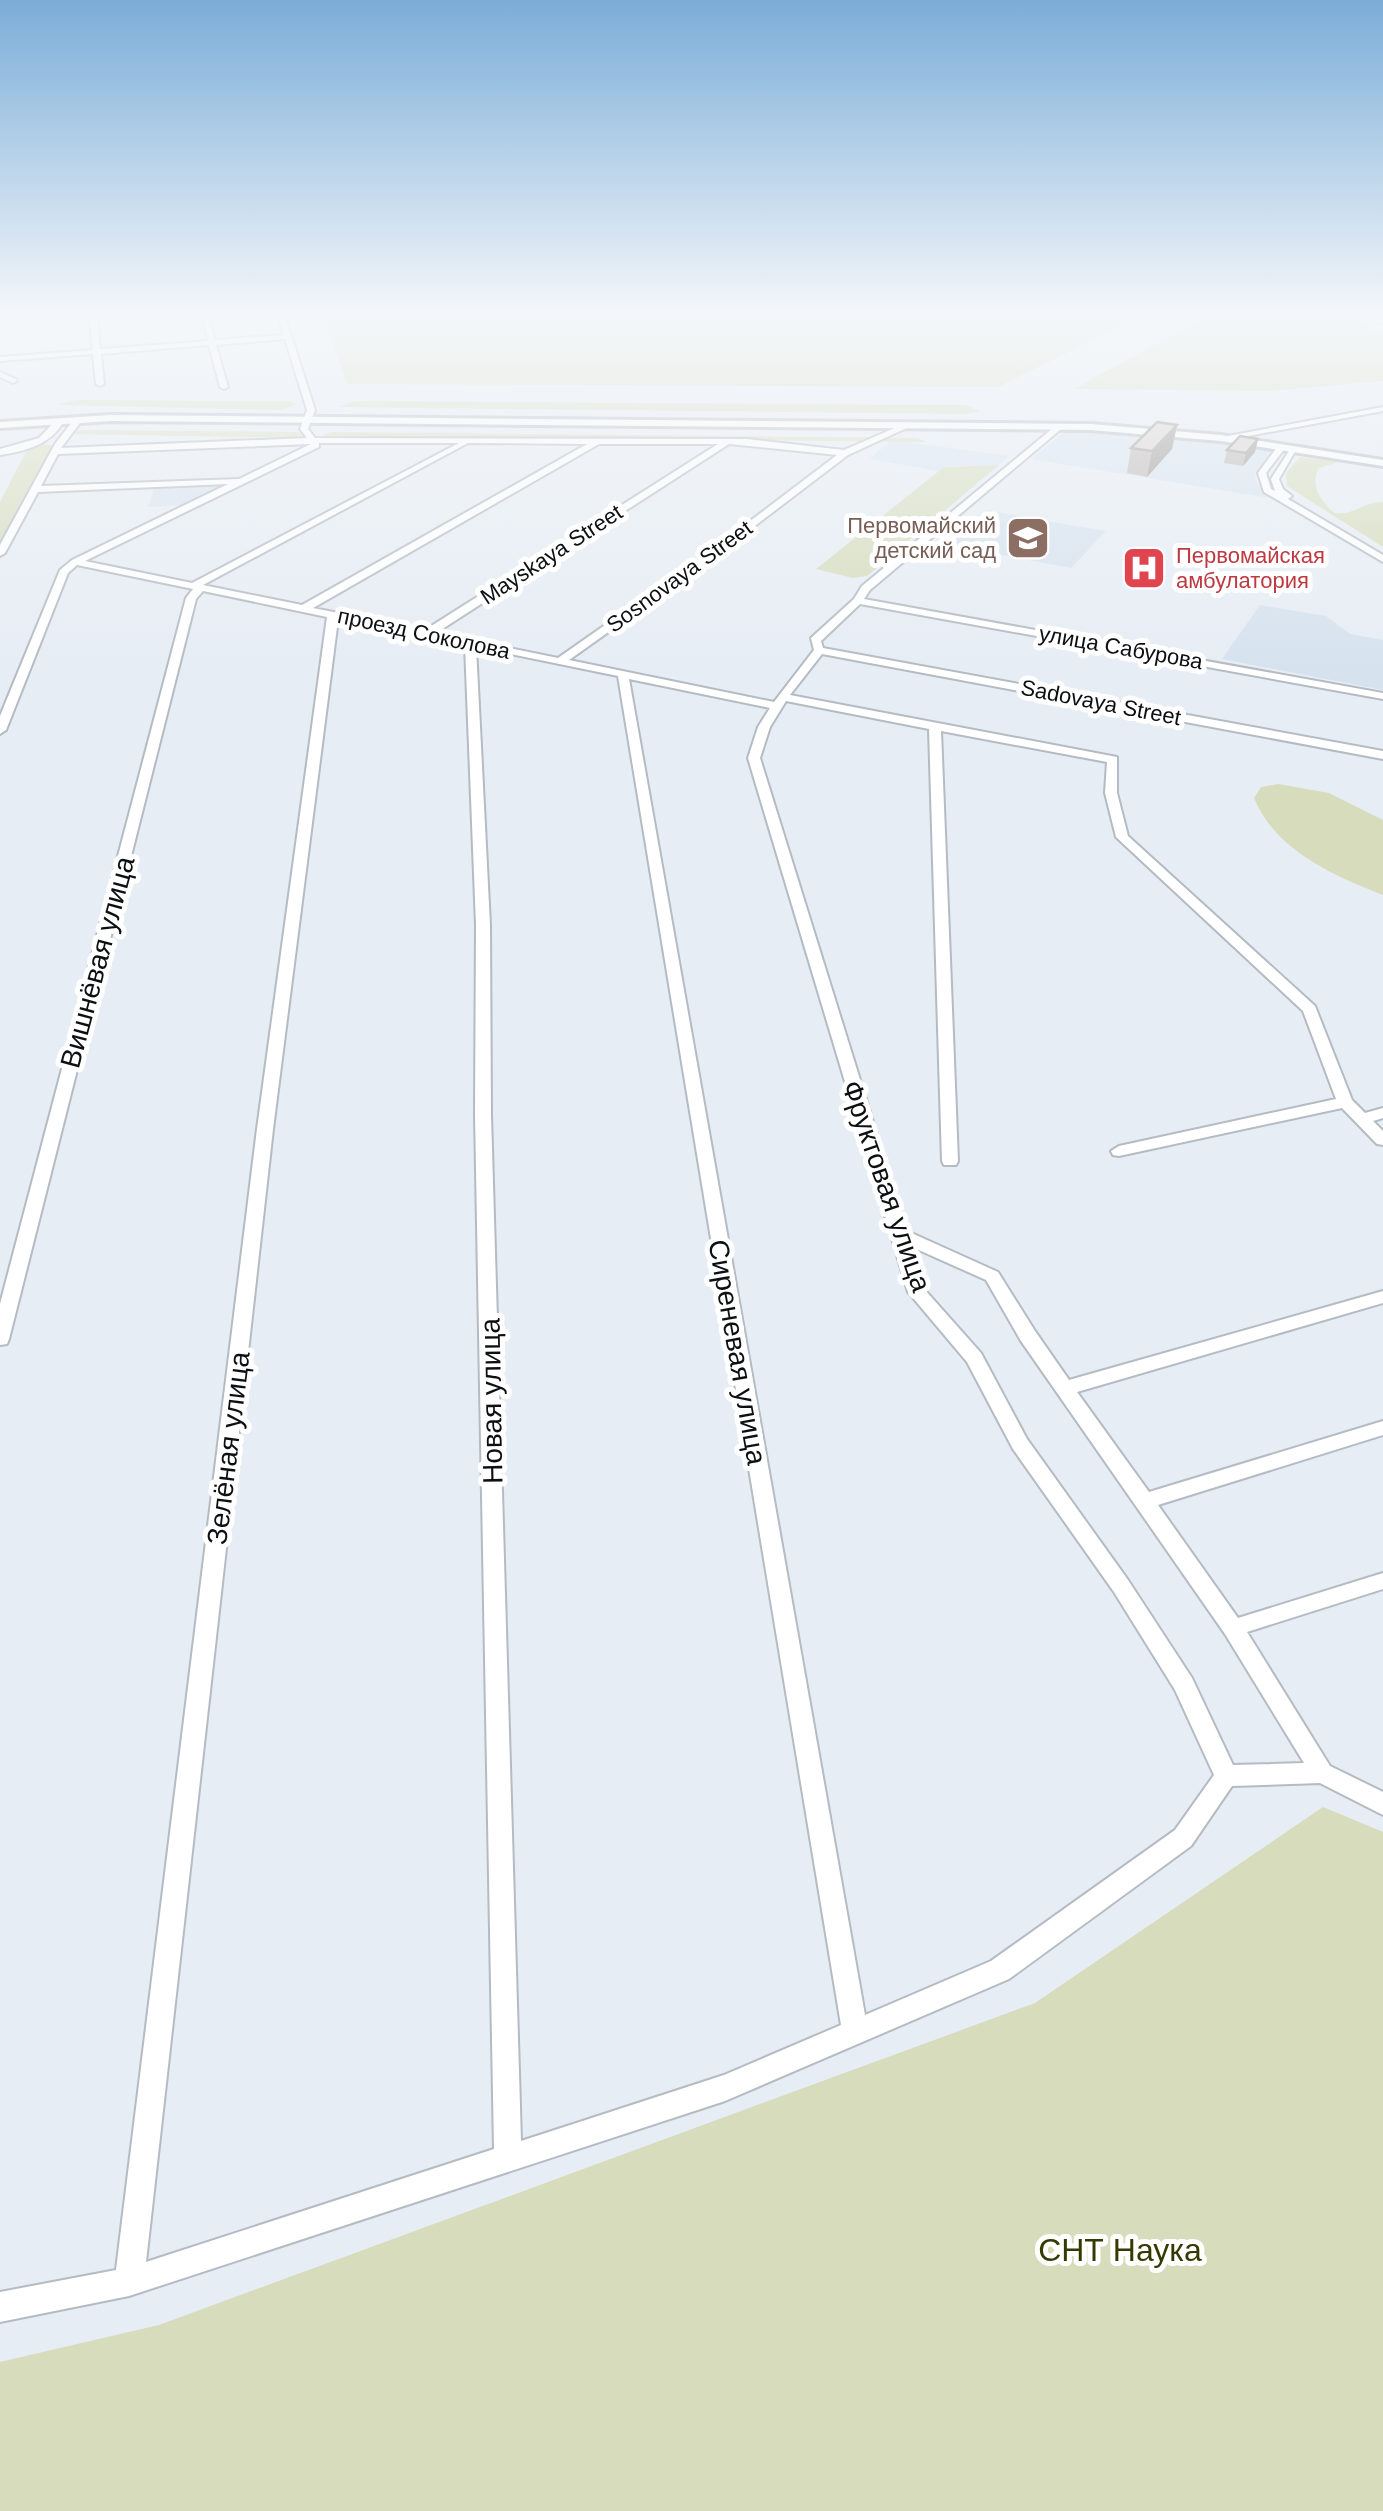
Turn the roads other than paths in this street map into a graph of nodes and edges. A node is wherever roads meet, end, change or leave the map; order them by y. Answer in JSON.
{"nodes":[{"id":1,"x":50,"y":433,"type":"edge"},
{"id":2,"x":68,"y":433,"type":"edge"},
{"id":3,"x":307,"y":433,"type":"edge"},
{"id":4,"x":890,"y":433,"type":"edge"},
{"id":5,"x":1051,"y":433,"type":"edge"},
{"id":6,"x":1150,"y":433,"type":"edge"},
{"id":7,"x":1244,"y":433,"type":"edge"},
{"id":8,"x":1221,"y":438,"type":"junction"},
{"id":9,"x":312,"y":440,"type":"junction"},
{"id":10,"x":469,"y":441,"type":"junction"},
{"id":11,"x":596,"y":442,"type":"junction"},
{"id":12,"x":726,"y":442,"type":"junction"},
{"id":13,"x":1288,"y":449,"type":"junction"},
{"id":14,"x":56,"y":450,"type":"junction"},
{"id":15,"x":850,"y":450,"type":"junction"},
{"id":16,"x":0,"y":452,"type":"edge"},
{"id":17,"x":1383,"y":464,"type":"edge"},
{"id":18,"x":246,"y":480,"type":"junction"},
{"id":19,"x":38,"y":489,"type":"junction"},
{"id":20,"x":1383,"y":551,"type":"edge"},
{"id":21,"x":0,"y":553,"type":"edge"},
{"id":22,"x":1383,"y":560,"type":"edge"},
{"id":23,"x":75,"y":562,"type":"junction"},
{"id":24,"x":197,"y":587,"type":"junction"},
{"id":25,"x":858,"y":602,"type":"junction"},
{"id":26,"x":305,"y":608,"type":"junction"},
{"id":27,"x":333,"y":614,"type":"junction"},
{"id":28,"x":427,"y":634,"type":"junction"},
{"id":29,"x":470,"y":643,"type":"junction"},
{"id":30,"x":819,"y":650,"type":"junction"},
{"id":31,"x":559,"y":662,"type":"junction"},
{"id":32,"x":623,"y":674,"type":"junction"},
{"id":33,"x":1383,"y":696,"type":"edge"},
{"id":34,"x":777,"y":701,"type":"junction"},
{"id":35,"x":935,"y":726,"type":"junction"},
{"id":36,"x":0,"y":730,"type":"edge"},
{"id":37,"x":1383,"y":756,"type":"edge"},
{"id":38,"x":1345,"y":1102,"type":"junction"},
{"id":39,"x":1383,"y":1113,"type":"edge"},
{"id":40,"x":1360,"y":1119,"type":"junction"},
{"id":41,"x":1383,"y":1140,"type":"edge"},
{"id":42,"x":1119,"y":1151,"type":"dead end"},
{"id":43,"x":950,"y":1161,"type":"dead end"},
{"id":44,"x":900,"y":1234,"type":"junction"},
{"id":45,"x":1383,"y":1297,"type":"edge"},
{"id":46,"x":0,"y":1339,"type":"edge"},
{"id":47,"x":1066,"y":1388,"type":"junction"},
{"id":48,"x":1383,"y":1428,"type":"edge"},
{"id":49,"x":1143,"y":1502,"type":"junction"},
{"id":50,"x":1383,"y":1581,"type":"edge"},
{"id":51,"x":1233,"y":1628,"type":"junction"},
{"id":52,"x":1322,"y":1773,"type":"junction"},
{"id":53,"x":1226,"y":1776,"type":"junction"},
{"id":54,"x":1383,"y":1804,"type":"edge"},
{"id":55,"x":855,"y":2030,"type":"junction"},
{"id":56,"x":508,"y":2159,"type":"junction"},
{"id":57,"x":129,"y":2282,"type":"junction"},
{"id":58,"x":0,"y":2307,"type":"edge"}],
"edges":[{"from":1,"to":16,"type":"street"},
{"from":2,"to":14,"type":"street"},
{"from":3,"to":9,"type":"street"},
{"from":4,"to":15,"type":"street"},
{"from":5,"to":25,"type":"street"},
{"from":6,"to":8,"type":"street"},
{"from":7,"to":8,"type":"street"},
{"from":8,"to":13,"type":"street"},
{"from":9,"to":10,"type":"street"},
{"from":9,"to":14,"type":"street"},
{"from":9,"to":18,"type":"street"},
{"from":10,"to":11,"type":"street"},
{"from":10,"to":24,"type":"street"},
{"from":11,"to":12,"type":"street"},
{"from":11,"to":26,"type":"street"},
{"from":12,"to":15,"type":"street"},
{"from":12,"to":28,"type":"street","name":"Mayskaya Street"},
{"from":13,"to":17,"type":"street"},
{"from":13,"to":20,"type":"street"},
{"from":13,"to":22,"type":"street"},
{"from":14,"to":19,"type":"street"},
{"from":15,"to":31,"type":"street","name":"Sosnovaya Street"},
{"from":18,"to":19,"type":"street"},
{"from":18,"to":23,"type":"street"},
{"from":19,"to":21,"type":"street"},
{"from":23,"to":24,"type":"street","name":"проезд Соколова"},
{"from":23,"to":36,"type":"street"},
{"from":24,"to":26,"type":"street","name":"проезд Соколова"},
{"from":24,"to":46,"type":"street","name":"Вишнёвая улица"},
{"from":25,"to":30,"type":"street","name":"Фруктовая улица"},
{"from":25,"to":33,"type":"street","name":"улица Сабурова"},
{"from":26,"to":27,"type":"street","name":"проезд Соколова"},
{"from":27,"to":28,"type":"street","name":"проезд Соколова"},
{"from":27,"to":57,"type":"street","name":"Зелёная улица"},
{"from":28,"to":29,"type":"street","name":"проезд Соколова"},
{"from":29,"to":31,"type":"street","name":"проезд Соколова"},
{"from":29,"to":56,"type":"street","name":"Новая улица"},
{"from":30,"to":34,"type":"street","name":"Фруктовая улица"},
{"from":30,"to":37,"type":"street","name":"Sadovaya Street"},
{"from":31,"to":32,"type":"street","name":"проезд Соколова"},
{"from":32,"to":34,"type":"street","name":"проезд Соколова"},
{"from":32,"to":55,"type":"street","name":"Сиреневая улица"},
{"from":34,"to":35,"type":"street","name":"проезд Соколова"},
{"from":34,"to":44,"type":"street","name":"Фруктовая улица"},
{"from":35,"to":38,"type":"street","name":"проезд Соколова"},
{"from":35,"to":43,"type":"street"},
{"from":38,"to":40,"type":"street"},
{"from":38,"to":42,"type":"street"},
{"from":39,"to":40,"type":"street"},
{"from":40,"to":41,"type":"street"},
{"from":44,"to":47,"type":"street"},
{"from":44,"to":53,"type":"street","name":"Фруктовая улица"},
{"from":45,"to":47,"type":"street"},
{"from":47,"to":49,"type":"street"},
{"from":48,"to":49,"type":"street"},
{"from":49,"to":51,"type":"street"},
{"from":50,"to":51,"type":"street"},
{"from":51,"to":52,"type":"street"},
{"from":52,"to":53,"type":"street"},
{"from":52,"to":54,"type":"street"},
{"from":53,"to":55,"type":"street"},
{"from":55,"to":56,"type":"street"},
{"from":56,"to":57,"type":"street"},
{"from":57,"to":58,"type":"street"}]}
